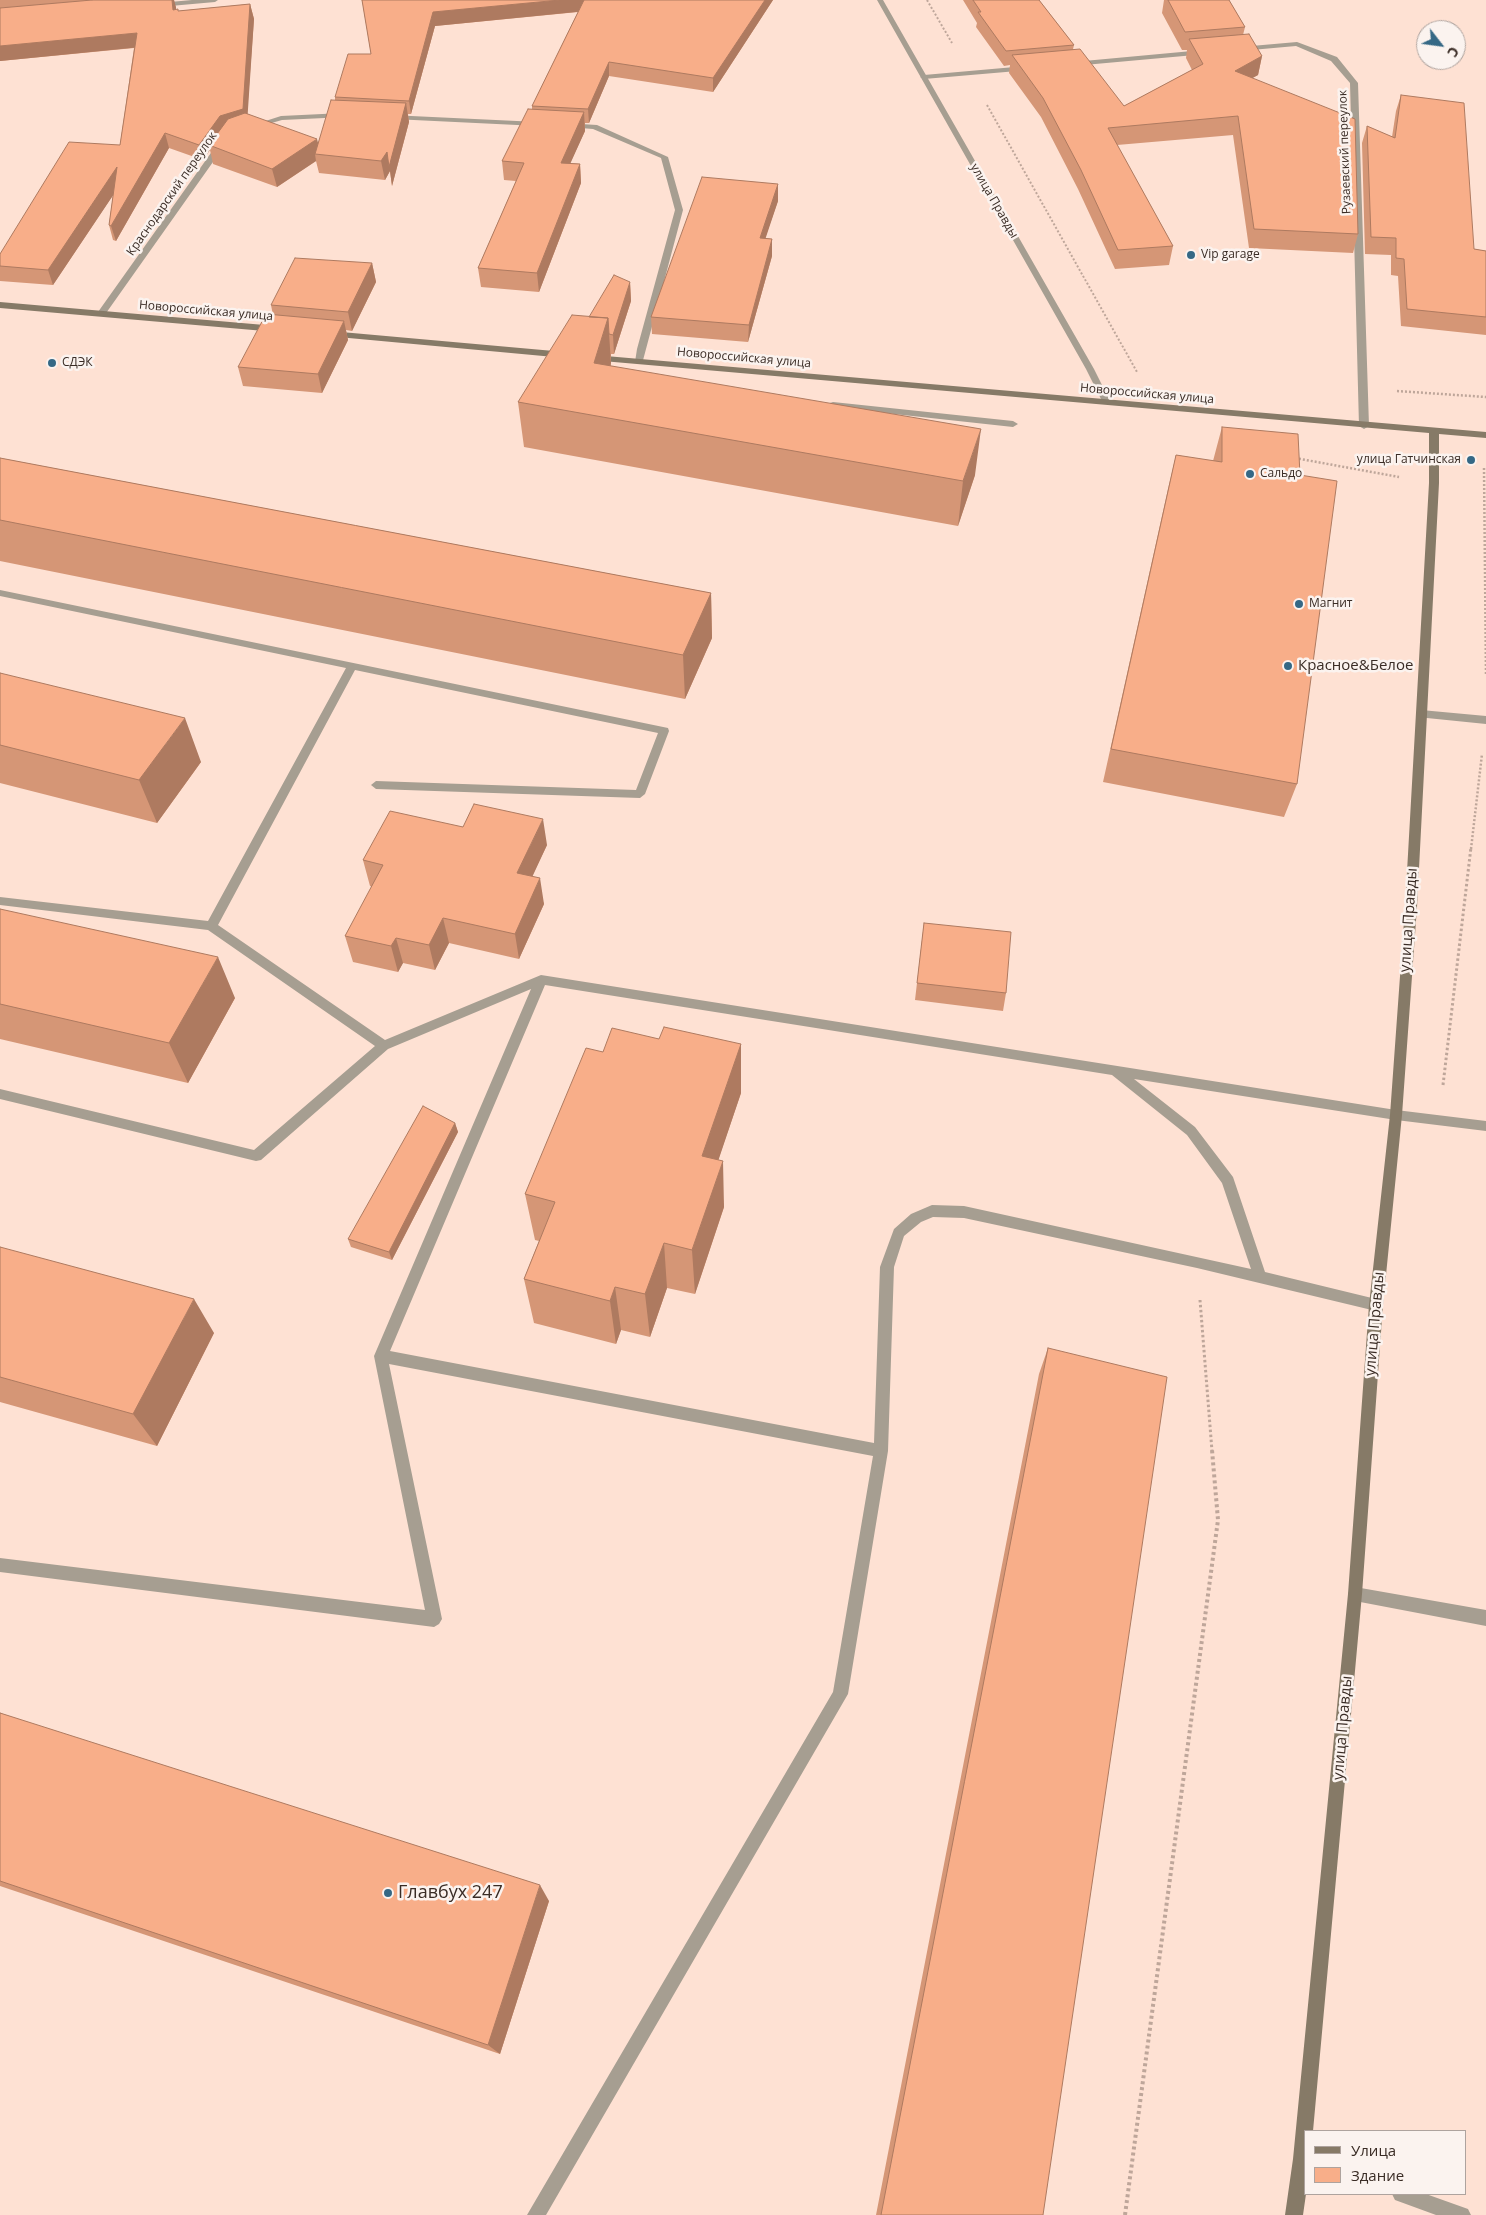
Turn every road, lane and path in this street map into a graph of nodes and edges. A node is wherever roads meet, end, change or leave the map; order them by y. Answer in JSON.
{"nodes":[{"id":1,"x":215,"y":0,"type":"edge"},
{"id":2,"x":880,"y":0,"type":"edge"},
{"id":3,"x":927,"y":0,"type":"edge"},
{"id":4,"x":146,"y":6,"type":"edge"},
{"id":5,"x":952,"y":43,"type":"dead end"},
{"id":6,"x":1228,"y":50,"type":"edge"},
{"id":7,"x":1208,"y":52,"type":"edge"},
{"id":8,"x":1061,"y":65,"type":"edge"},
{"id":9,"x":1032,"y":67,"type":"edge"},
{"id":10,"x":924,"y":77,"type":"junction"},
{"id":11,"x":986,"y":104,"type":"dead end"},
{"id":12,"x":350,"y":116,"type":"edge"},
{"id":13,"x":388,"y":117,"type":"edge"},
{"id":14,"x":549,"y":124,"type":"edge"},
{"id":15,"x":558,"y":125,"type":"edge"},
{"id":16,"x":246,"y":128,"type":"edge"},
{"id":17,"x":228,"y":134,"type":"edge"},
{"id":18,"x":0,"y":305,"type":"edge"},
{"id":19,"x":101,"y":314,"type":"junction"},
{"id":20,"x":287,"y":330,"type":"edge"},
{"id":21,"x":316,"y":333,"type":"edge"},
{"id":22,"x":639,"y":365,"type":"junction"},
{"id":23,"x":1107,"y":403,"type":"junction"},
{"id":24,"x":825,"y":404,"type":"edge"},
{"id":25,"x":1164,"y":409,"type":"junction"},
{"id":26,"x":1014,"y":424,"type":"dead end"},
{"id":27,"x":1364,"y":426,"type":"junction"},
{"id":28,"x":1434,"y":431,"type":"junction"},
{"id":29,"x":1485,"y":435,"type":"edge"},
{"id":30,"x":1295,"y":458,"type":"edge"},
{"id":31,"x":1434,"y":483,"type":"junction"},
{"id":32,"x":0,"y":593,"type":"edge"},
{"id":33,"x":352,"y":666,"type":"junction"},
{"id":34,"x":1486,"y":676,"type":"edge"},
{"id":35,"x":1421,"y":714,"type":"junction"},
{"id":36,"x":1486,"y":720,"type":"edge"},
{"id":37,"x":1482,"y":753,"type":"dead end"},
{"id":38,"x":376,"y":786,"type":"dead end"},
{"id":39,"x":0,"y":901,"type":"edge"},
{"id":40,"x":211,"y":926,"type":"junction"},
{"id":41,"x":541,"y":980,"type":"junction"},
{"id":42,"x":384,"y":1046,"type":"junction"},
{"id":43,"x":1115,"y":1071,"type":"junction"},
{"id":44,"x":0,"y":1094,"type":"edge"},
{"id":45,"x":1396,"y":1115,"type":"junction"},
{"id":46,"x":1438,"y":1120,"type":"junction"},
{"id":47,"x":1486,"y":1126,"type":"edge"},
{"id":48,"x":1197,"y":1262,"type":"junction"},
{"id":49,"x":1260,"y":1277,"type":"junction"},
{"id":50,"x":1376,"y":1305,"type":"junction"},
{"id":51,"x":381,"y":1356,"type":"junction"},
{"id":52,"x":881,"y":1451,"type":"junction"},
{"id":53,"x":0,"y":1565,"type":"edge"},
{"id":54,"x":1355,"y":1594,"type":"junction"},
{"id":55,"x":1486,"y":1618,"type":"edge"},
{"id":56,"x":1306,"y":2130,"type":"edge"},
{"id":57,"x":1303,"y":2160,"type":"edge"},
{"id":58,"x":1404,"y":2195,"type":"edge"},
{"id":59,"x":536,"y":2215,"type":"edge"},
{"id":60,"x":1125,"y":2215,"type":"edge"},
{"id":61,"x":1294,"y":2215,"type":"edge"},
{"id":62,"x":1462,"y":2215,"type":"edge"}],
"edges":[{"from":1,"to":4,"type":"street"},
{"from":2,"to":10,"type":"street","name":"улица Правды"},
{"from":3,"to":5,"type":"path"},
{"from":6,"to":27,"type":"street","name":"Рузаевский переулок"},
{"from":7,"to":8,"type":"street"},
{"from":9,"to":10,"type":"street"},
{"from":10,"to":23,"type":"street","name":"улица Правды"},
{"from":11,"to":25,"type":"path"},
{"from":12,"to":16,"type":"street"},
{"from":13,"to":14,"type":"street"},
{"from":15,"to":22,"type":"street"},
{"from":17,"to":19,"type":"street","name":"Краснодарский переулок"},
{"from":18,"to":19,"type":"main road","name":"Новороссийская улица"},
{"from":19,"to":20,"type":"main road","name":"Новороссийская улица"},
{"from":21,"to":22,"type":"main road","name":"Новороссийская улица"},
{"from":22,"to":23,"type":"main road","name":"Новороссийская улица"},
{"from":23,"to":25,"type":"main road","name":"Новороссийская улица"},
{"from":24,"to":26,"type":"street"},
{"from":25,"to":27,"type":"main road","name":"Новороссийская улица"},
{"from":27,"to":28,"type":"main road","name":"Новороссийская улица"},
{"from":28,"to":29,"type":"main road","name":"Новороссийская улица"},
{"from":28,"to":31,"type":"main road","name":"улица Правды"},
{"from":29,"to":34,"type":"path"},
{"from":30,"to":31,"type":"path"},
{"from":31,"to":35,"type":"main road","name":"улица Правды"},
{"from":32,"to":33,"type":"street"},
{"from":33,"to":38,"type":"street"},
{"from":33,"to":40,"type":"street"},
{"from":35,"to":36,"type":"street"},
{"from":35,"to":45,"type":"main road","name":"улица Правды"},
{"from":37,"to":46,"type":"path"},
{"from":39,"to":40,"type":"street"},
{"from":40,"to":42,"type":"street"},
{"from":41,"to":42,"type":"street"},
{"from":41,"to":43,"type":"street"},
{"from":41,"to":51,"type":"street"},
{"from":42,"to":44,"type":"street"},
{"from":43,"to":45,"type":"street"},
{"from":43,"to":49,"type":"street"},
{"from":45,"to":46,"type":"street"},
{"from":45,"to":50,"type":"main road","name":"улица Правды"},
{"from":46,"to":47,"type":"street"},
{"from":48,"to":49,"type":"street"},
{"from":48,"to":52,"type":"street"},
{"from":48,"to":60,"type":"path"},
{"from":49,"to":50,"type":"street"},
{"from":50,"to":54,"type":"main road","name":"улица Правды"},
{"from":51,"to":52,"type":"street"},
{"from":51,"to":53,"type":"street"},
{"from":52,"to":59,"type":"street"},
{"from":54,"to":55,"type":"street"},
{"from":54,"to":56,"type":"main road","name":"улица Правды"},
{"from":57,"to":61,"type":"main road","name":"улица Правды"},
{"from":58,"to":62,"type":"street"}]}
